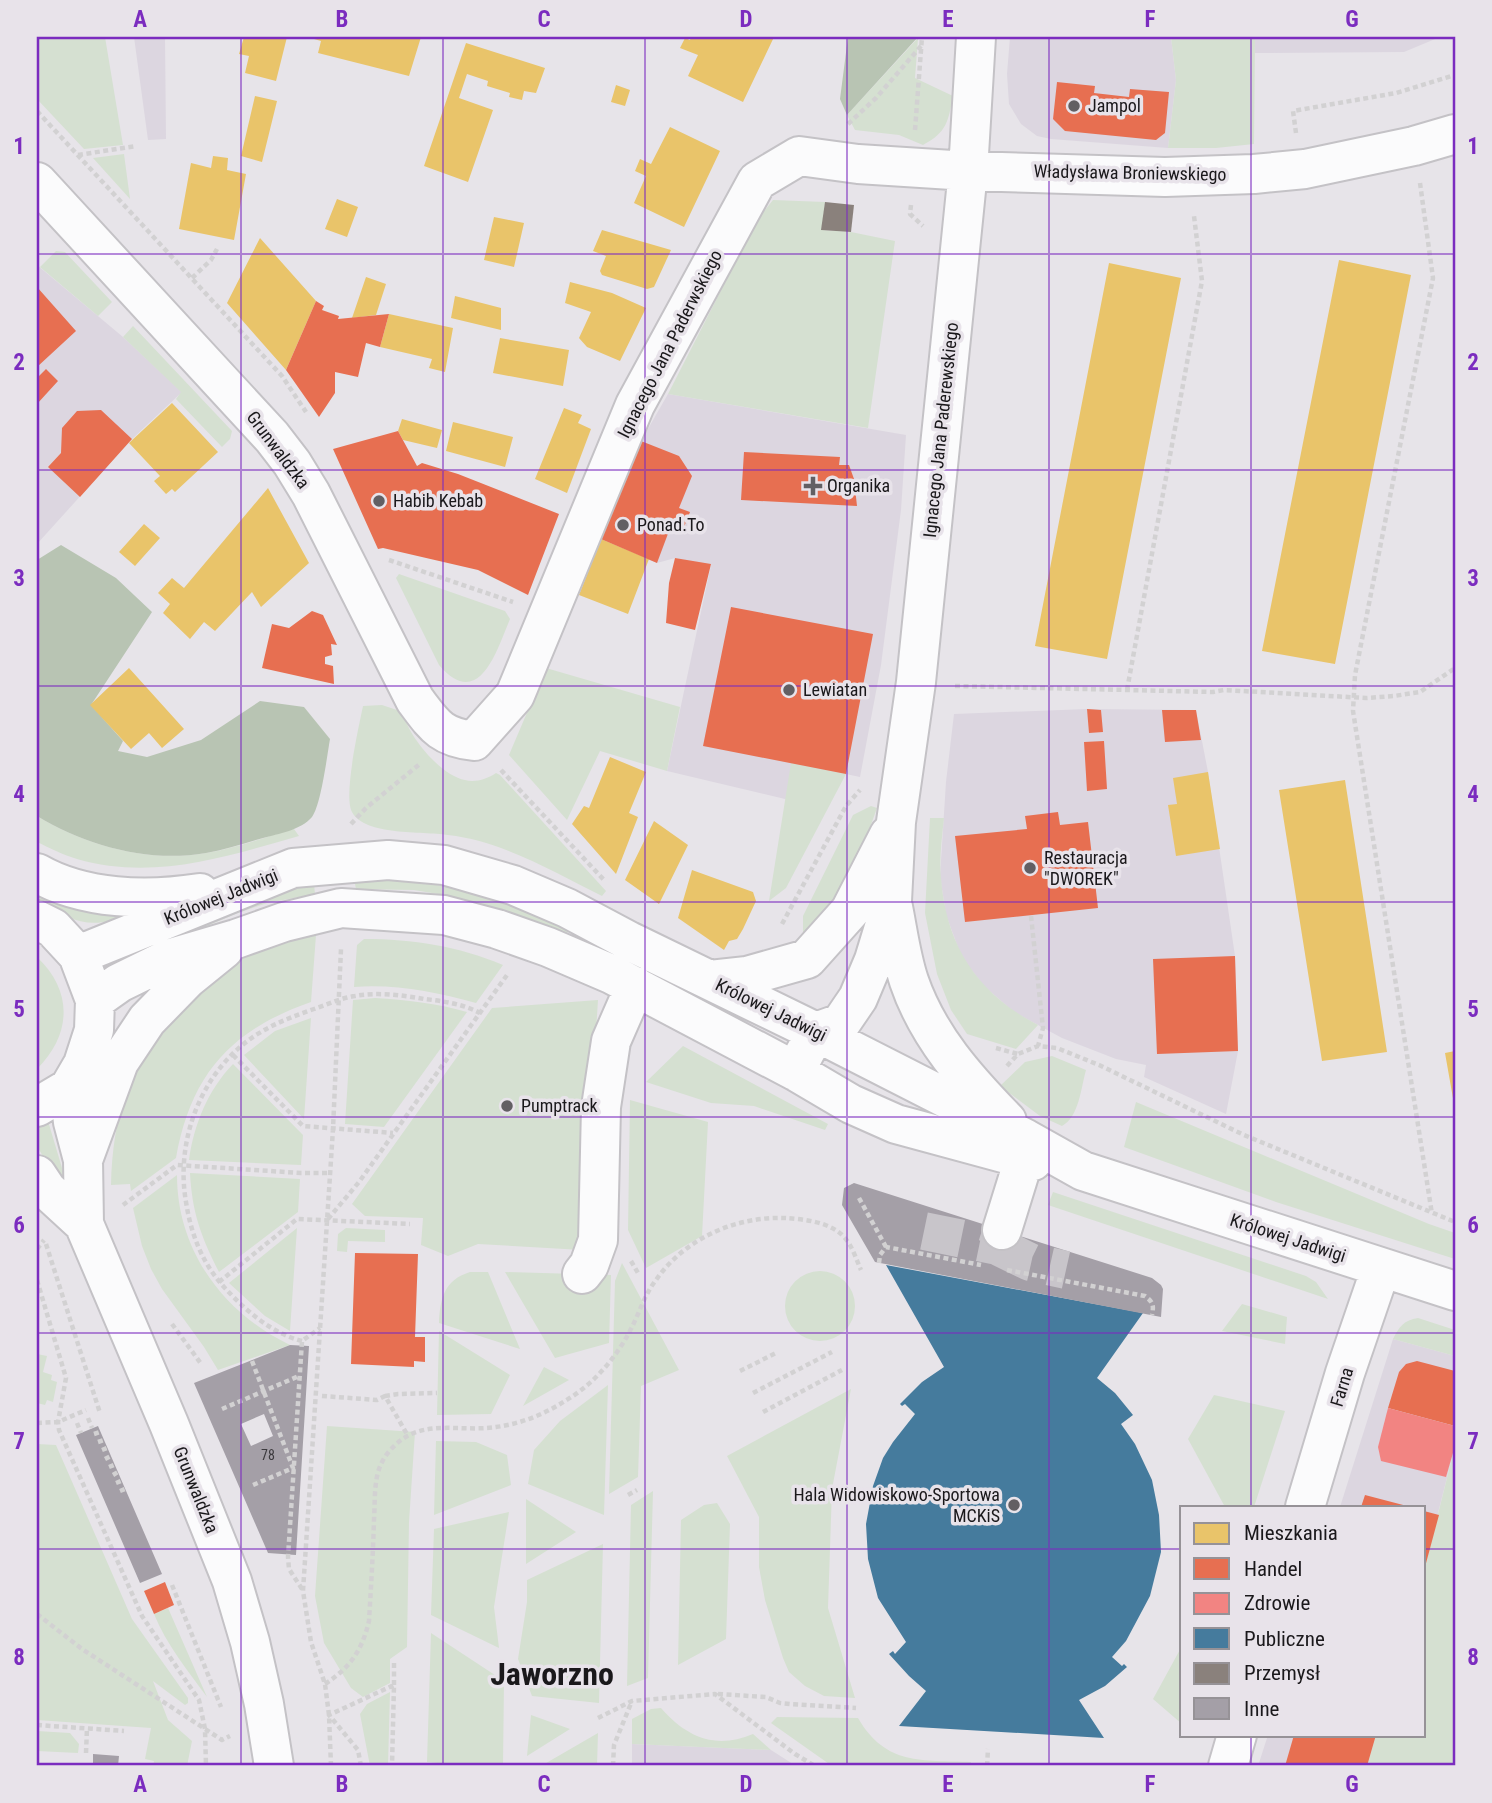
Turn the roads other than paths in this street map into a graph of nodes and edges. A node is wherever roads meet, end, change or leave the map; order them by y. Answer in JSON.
{"nodes":[{"id":1,"x":976,"y":37,"type":"edge"},
{"id":2,"x":1455,"y":134,"type":"edge"},
{"id":3,"x":968,"y":171,"type":"junction"},
{"id":4,"x":37,"y":182,"type":"edge"},
{"id":5,"x":474,"y":741,"type":"joint"},
{"id":6,"x":895,"y":822,"type":"junction"},
{"id":7,"x":37,"y":873,"type":"edge"},
{"id":8,"x":243,"y":886,"type":"junction"},
{"id":9,"x":892,"y":901,"type":"junction"},
{"id":10,"x":37,"y":920,"type":"edge"},
{"id":11,"x":236,"y":939,"type":"junction"},
{"id":12,"x":78,"y":955,"type":"junction"},
{"id":13,"x":807,"y":959,"type":"junction"},
{"id":14,"x":710,"y":980,"type":"junction"},
{"id":15,"x":635,"y":986,"type":"junction"},
{"id":16,"x":95,"y":1000,"type":"junction"},
{"id":17,"x":816,"y":1032,"type":"junction"},
{"id":18,"x":796,"y":1071,"type":"junction"},
{"id":19,"x":69,"y":1088,"type":"junction"},
{"id":20,"x":37,"y":1107,"type":"edge"},
{"id":21,"x":1025,"y":1149,"type":"junction"},
{"id":22,"x":83,"y":1160,"type":"junction"},
{"id":23,"x":37,"y":1175,"type":"edge"},
{"id":24,"x":84,"y":1224,"type":"junction"},
{"id":25,"x":1002,"y":1230,"type":"tunnel mouth"},
{"id":26,"x":1381,"y":1268,"type":"junction"},
{"id":27,"x":582,"y":1274,"type":"dead end"},
{"id":28,"x":1455,"y":1291,"type":"edge"},
{"id":29,"x":1305,"y":1506,"type":"edge"},
{"id":30,"x":1237,"y":1736,"type":"edge"},
{"id":31,"x":274,"y":1766,"type":"edge"},
{"id":32,"x":1228,"y":1766,"type":"edge"}],
"edges":[{"from":1,"to":3,"type":"street","name":"Ignacego Jana Paderewskiego"},
{"from":2,"to":3,"type":"street","name":"Władysława Broniewskiego"},
{"from":3,"to":5,"type":"street","name":"Ignacego Jana Paderwskiego"},
{"from":3,"to":6,"type":"street","name":"Ignacego Jana Paderewskiego"},
{"from":4,"to":5,"type":"street","name":"Grunwaldzka"},
{"from":6,"to":9,"type":"street","name":"Ignacego Jana Paderewskiego"},
{"from":6,"to":13,"type":"street","name":"Ignacego Jana Paderewskiego"},
{"from":7,"to":8,"type":"street"},
{"from":8,"to":12,"type":"street","name":"Królowej Jadwigi"},
{"from":8,"to":14,"type":"street","name":"Królowej Jadwigi"},
{"from":9,"to":17,"type":"street","name":"Ignacego Jana Paderewskiego"},
{"from":9,"to":21,"type":"street","name":"Ignacego Jana Paderewskiego"},
{"from":10,"to":12,"type":"street"},
{"from":11,"to":15,"type":"street"},
{"from":11,"to":16,"type":"street"},
{"from":11,"to":22,"type":"street"},
{"from":12,"to":16,"type":"street"},
{"from":13,"to":14,"type":"street"},
{"from":13,"to":17,"type":"street"},
{"from":14,"to":17,"type":"street","name":"Królowej Jadwigi"},
{"from":15,"to":18,"type":"street"},
{"from":15,"to":27,"type":"street"},
{"from":16,"to":19,"type":"street"},
{"from":17,"to":18,"type":"street"},
{"from":17,"to":21,"type":"street","name":"Królowej Jadwigi"},
{"from":18,"to":21,"type":"street"},
{"from":19,"to":20,"type":"street"},
{"from":19,"to":22,"type":"street","name":"Grunwaldzka"},
{"from":21,"to":25,"type":"street"},
{"from":21,"to":26,"type":"street","name":"Królowej Jadwigi"},
{"from":22,"to":24,"type":"street","name":"Grunwaldzka"},
{"from":23,"to":24,"type":"street","name":"Grunwaldzka"},
{"from":24,"to":31,"type":"street","name":"Grunwaldzka"},
{"from":26,"to":28,"type":"street","name":"Królowej Jadwigi"},
{"from":26,"to":29,"type":"street","name":"Farna"},
{"from":30,"to":32,"type":"street"}]}
